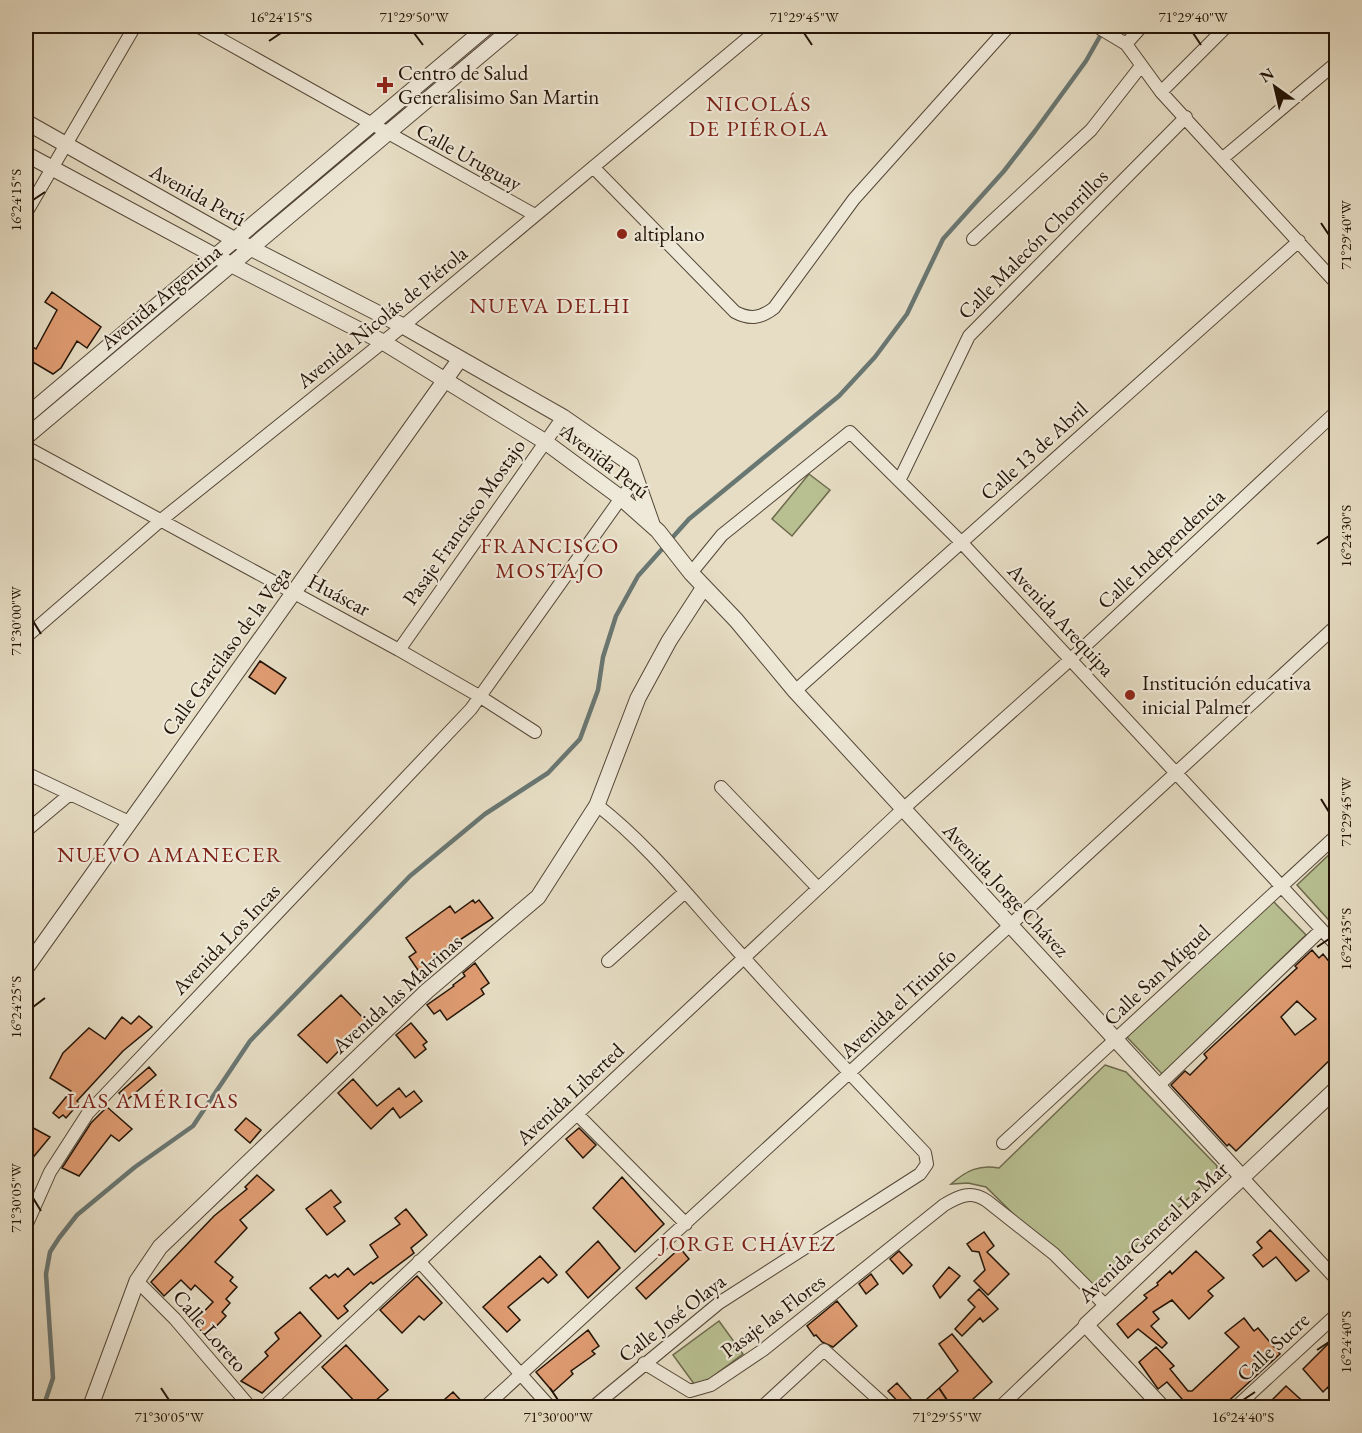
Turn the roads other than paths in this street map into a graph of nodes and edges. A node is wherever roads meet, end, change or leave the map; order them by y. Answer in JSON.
{"nodes":[{"id":1,"x":135,"y":26,"type":"edge"},
{"id":2,"x":197,"y":26,"type":"edge"},
{"id":3,"x":488,"y":26,"type":"edge"},
{"id":4,"x":515,"y":26,"type":"edge"},
{"id":5,"x":762,"y":26,"type":"edge"},
{"id":6,"x":1009,"y":26,"type":"edge"},
{"id":7,"x":1096,"y":26,"type":"edge"},
{"id":8,"x":1142,"y":26,"type":"edge"},
{"id":9,"x":1227,"y":26,"type":"edge"},
{"id":10,"x":1122,"y":42,"type":"junction"},
{"id":11,"x":466,"y":43,"type":"junction"},
{"id":12,"x":479,"y":56,"type":"junction"},
{"id":13,"x":1336,"y":63,"type":"edge"},
{"id":14,"x":1142,"y":66,"type":"junction"},
{"id":15,"x":1161,"y":92,"type":"junction"},
{"id":16,"x":1186,"y":117,"type":"junction"},
{"id":17,"x":26,"y":122,"type":"edge"},
{"id":18,"x":370,"y":124,"type":"junction"},
{"id":19,"x":388,"y":134,"type":"junction"},
{"id":20,"x":66,"y":144,"type":"junction"},
{"id":21,"x":26,"y":154,"type":"edge"},
{"id":22,"x":1223,"y":158,"type":"junction"},
{"id":23,"x":593,"y":167,"type":"junction"},
{"id":24,"x":52,"y":168,"type":"junction"},
{"id":25,"x":26,"y":213,"type":"edge"},
{"id":26,"x":535,"y":215,"type":"junction"},
{"id":27,"x":973,"y":239,"type":"dead end"},
{"id":28,"x":235,"y":240,"type":"junction"},
{"id":29,"x":1299,"y":241,"type":"junction"},
{"id":30,"x":251,"y":248,"type":"junction"},
{"id":31,"x":216,"y":256,"type":"junction"},
{"id":32,"x":232,"y":265,"type":"junction"},
{"id":33,"x":1336,"y":283,"type":"edge"},
{"id":34,"x":403,"y":326,"type":"junction"},
{"id":35,"x":383,"y":342,"type":"junction"},
{"id":36,"x":460,"y":359,"type":"junction"},
{"id":37,"x":445,"y":380,"type":"junction"},
{"id":38,"x":1336,"y":412,"type":"edge"},
{"id":39,"x":26,"y":416,"type":"edge"},
{"id":40,"x":563,"y":417,"type":"junction"},
{"id":41,"x":26,"y":437,"type":"edge"},
{"id":42,"x":544,"y":441,"type":"junction"},
{"id":43,"x":26,"y":447,"type":"edge"},
{"id":44,"x":900,"y":479,"type":"junction"},
{"id":45,"x":636,"y":480,"type":"junction"},
{"id":46,"x":621,"y":498,"type":"junction"},
{"id":47,"x":160,"y":521,"type":"junction"},
{"id":48,"x":655,"y":528,"type":"junction"},
{"id":49,"x":961,"y":542,"type":"junction"},
{"id":50,"x":687,"y":568,"type":"junction"},
{"id":51,"x":704,"y":587,"type":"junction"},
{"id":52,"x":293,"y":593,"type":"junction"},
{"id":53,"x":1336,"y":627,"type":"edge"},
{"id":54,"x":26,"y":637,"type":"edge"},
{"id":55,"x":399,"y":650,"type":"junction"},
{"id":56,"x":1071,"y":659,"type":"junction"},
{"id":57,"x":795,"y":691,"type":"junction"},
{"id":58,"x":479,"y":696,"type":"junction"},
{"id":59,"x":535,"y":732,"type":"dead end"},
{"id":60,"x":1178,"y":772,"type":"junction"},
{"id":61,"x":26,"y":773,"type":"edge"},
{"id":62,"x":721,"y":787,"type":"dead end"},
{"id":63,"x":70,"y":794,"type":"junction"},
{"id":64,"x":597,"y":805,"type":"junction"},
{"id":65,"x":903,"y":809,"type":"junction"},
{"id":66,"x":129,"y":822,"type":"junction"},
{"id":67,"x":26,"y":831,"type":"edge"},
{"id":68,"x":1336,"y":837,"type":"edge"},
{"id":69,"x":1283,"y":885,"type":"junction"},
{"id":70,"x":818,"y":888,"type":"junction"},
{"id":71,"x":685,"y":892,"type":"junction"},
{"id":72,"x":1010,"y":926,"type":"junction"},
{"id":73,"x":1321,"y":930,"type":"junction"},
{"id":74,"x":1336,"y":945,"type":"edge"},
{"id":75,"x":744,"y":959,"type":"junction"},
{"id":76,"x":608,"y":961,"type":"dead end"},
{"id":77,"x":26,"y":968,"type":"edge"},
{"id":78,"x":1115,"y":1040,"type":"junction"},
{"id":79,"x":849,"y":1074,"type":"junction"},
{"id":80,"x":1158,"y":1086,"type":"junction"},
{"id":81,"x":1336,"y":1089,"type":"edge"},
{"id":82,"x":577,"y":1114,"type":"junction"},
{"id":83,"x":1003,"y":1143,"type":"dead end"},
{"id":84,"x":1242,"y":1177,"type":"junction"},
{"id":85,"x":686,"y":1224,"type":"junction"},
{"id":86,"x":26,"y":1226,"type":"edge"},
{"id":87,"x":419,"y":1261,"type":"junction"},
{"id":88,"x":1336,"y":1279,"type":"edge"},
{"id":89,"x":137,"y":1281,"type":"junction"},
{"id":90,"x":1105,"y":1305,"type":"junction"},
{"id":91,"x":1336,"y":1315,"type":"edge"},
{"id":92,"x":1086,"y":1324,"type":"junction"},
{"id":93,"x":644,"y":1363,"type":"junction"},
{"id":94,"x":522,"y":1373,"type":"junction"},
{"id":95,"x":90,"y":1407,"type":"edge"},
{"id":96,"x":251,"y":1407,"type":"edge"},
{"id":97,"x":263,"y":1407,"type":"edge"},
{"id":98,"x":484,"y":1407,"type":"edge"},
{"id":99,"x":551,"y":1407,"type":"edge"},
{"id":100,"x":592,"y":1407,"type":"edge"},
{"id":101,"x":761,"y":1407,"type":"edge"},
{"id":102,"x":888,"y":1407,"type":"edge"},
{"id":103,"x":999,"y":1407,"type":"edge"},
{"id":104,"x":1163,"y":1407,"type":"edge"},
{"id":105,"x":1235,"y":1407,"type":"edge"}],
"edges":[{"from":1,"to":20,"type":"street"},
{"from":2,"to":18,"type":"street","name":"Calle Uruguay"},
{"from":3,"to":11,"type":"street","name":"Avenida Argentina"},
{"from":4,"to":12,"type":"street","name":"Avenida Argentina"},
{"from":5,"to":23,"type":"street","name":"Avenida Nicolás de Piérola"},
{"from":6,"to":23,"type":"street"},
{"from":7,"to":10,"type":"street"},
{"from":8,"to":10,"type":"street"},
{"from":9,"to":15,"type":"street"},
{"from":10,"to":14,"type":"street"},
{"from":11,"to":12,"type":"street"},
{"from":11,"to":18,"type":"street","name":"Avenida Argentina"},
{"from":12,"to":19,"type":"street","name":"Avenida Argentina"},
{"from":13,"to":22,"type":"street"},
{"from":14,"to":15,"type":"street"},
{"from":14,"to":27,"type":"street"},
{"from":15,"to":16,"type":"street"},
{"from":16,"to":22,"type":"street"},
{"from":16,"to":44,"type":"street","name":"Calle Malecón Chorrillos"},
{"from":17,"to":20,"type":"street","name":"Avenida Perú"},
{"from":18,"to":19,"type":"street","name":"Calle Uruguay"},
{"from":18,"to":28,"type":"street","name":"Avenida Argentina"},
{"from":19,"to":26,"type":"street","name":"Calle Uruguay"},
{"from":19,"to":30,"type":"street","name":"Avenida Argentina"},
{"from":20,"to":24,"type":"street"},
{"from":20,"to":28,"type":"street","name":"Avenida Perú"},
{"from":21,"to":24,"type":"street","name":"Avenida Perú"},
{"from":22,"to":29,"type":"street"},
{"from":23,"to":26,"type":"street","name":"Avenida Nicolás de Piérola"},
{"from":24,"to":25,"type":"street"},
{"from":24,"to":31,"type":"street","name":"Avenida Perú"},
{"from":26,"to":34,"type":"street","name":"Avenida Nicolás de Piérola"},
{"from":28,"to":30,"type":"street","name":"Avenida Perú"},
{"from":28,"to":31,"type":"street","name":"Avenida Argentina"},
{"from":29,"to":33,"type":"street"},
{"from":29,"to":49,"type":"street","name":"Calle 13 de Abril"},
{"from":30,"to":32,"type":"street","name":"Avenida Argentina"},
{"from":30,"to":34,"type":"street","name":"Avenida Perú"},
{"from":31,"to":32,"type":"street","name":"Avenida Perú"},
{"from":31,"to":39,"type":"street","name":"Avenida Argentina"},
{"from":32,"to":35,"type":"street","name":"Avenida Perú"},
{"from":32,"to":41,"type":"street","name":"Avenida Argentina"},
{"from":34,"to":35,"type":"street","name":"Avenida Nicolás de Piérola"},
{"from":34,"to":36,"type":"street","name":"Avenida Perú"},
{"from":35,"to":37,"type":"street","name":"Avenida Perú"},
{"from":35,"to":47,"type":"street","name":"Avenida Nicolás de Piérola"},
{"from":36,"to":37,"type":"street","name":"Calle Garcilaso de la Vega"},
{"from":36,"to":40,"type":"street","name":"Avenida Perú"},
{"from":37,"to":42,"type":"street","name":"Avenida Perú"},
{"from":37,"to":52,"type":"street","name":"Calle Garcilaso de la Vega"},
{"from":38,"to":56,"type":"street","name":"Calle Independencia"},
{"from":40,"to":42,"type":"street","name":"Pasaje Francisco Mostajo"},
{"from":40,"to":45,"type":"street","name":"Avenida Perú"},
{"from":42,"to":46,"type":"street","name":"Avenida Perú"},
{"from":42,"to":55,"type":"street","name":"Pasaje Francisco Mostajo"},
{"from":43,"to":47,"type":"street","name":"Huáscar"},
{"from":44,"to":49,"type":"street","name":"Avenida Arequipa"},
{"from":44,"to":50,"type":"street","name":"Avenida Arequipa"},
{"from":45,"to":46,"type":"street","name":"Avenida Los Incas"},
{"from":45,"to":48,"type":"street","name":"Avenida Perú"},
{"from":46,"to":48,"type":"street","name":"Avenida Perú"},
{"from":46,"to":58,"type":"street","name":"Avenida Los Incas"},
{"from":47,"to":52,"type":"street","name":"Huáscar"},
{"from":47,"to":54,"type":"street","name":"Avenida Nicolás de Piérola"},
{"from":48,"to":50,"type":"street","name":"Avenida Jorge Chávez"},
{"from":49,"to":56,"type":"street","name":"Avenida Arequipa"},
{"from":49,"to":57,"type":"street","name":"Calle 13 de Abril"},
{"from":50,"to":51,"type":"street","name":"Avenida Jorge Chávez"},
{"from":51,"to":57,"type":"street","name":"Avenida Jorge Chávez"},
{"from":51,"to":64,"type":"street","name":"Avenida las Malvinas"},
{"from":52,"to":55,"type":"street","name":"Huáscar"},
{"from":52,"to":66,"type":"street","name":"Calle Garcilaso de la Vega"},
{"from":53,"to":60,"type":"street","name":"Avenida el Triunfo"},
{"from":55,"to":58,"type":"street","name":"Huáscar"},
{"from":56,"to":60,"type":"street","name":"Avenida Arequipa"},
{"from":56,"to":65,"type":"street","name":"Calle Independencia"},
{"from":57,"to":65,"type":"street","name":"Avenida Jorge Chávez"},
{"from":58,"to":59,"type":"street","name":"Huáscar"},
{"from":58,"to":86,"type":"street","name":"Avenida Los Incas"},
{"from":60,"to":69,"type":"street","name":"Avenida Arequipa"},
{"from":60,"to":72,"type":"street","name":"Avenida el Triunfo"},
{"from":61,"to":63,"type":"street"},
{"from":62,"to":70,"type":"street"},
{"from":63,"to":66,"type":"street"},
{"from":63,"to":67,"type":"street"},
{"from":64,"to":71,"type":"street"},
{"from":64,"to":89,"type":"street","name":"Avenida las Malvinas"},
{"from":65,"to":70,"type":"street","name":"Avenida Liberted"},
{"from":65,"to":72,"type":"street","name":"Avenida Jorge Chávez"},
{"from":66,"to":77,"type":"street","name":"Calle Garcilaso de la Vega"},
{"from":68,"to":69,"type":"street","name":"Calle San Miguel"},
{"from":69,"to":73,"type":"street","name":"Avenida Arequipa"},
{"from":69,"to":78,"type":"street","name":"Calle San Miguel"},
{"from":70,"to":75,"type":"street","name":"Avenida Liberted"},
{"from":71,"to":75,"type":"street"},
{"from":71,"to":76,"type":"street"},
{"from":72,"to":78,"type":"street","name":"Avenida Jorge Chávez"},
{"from":72,"to":79,"type":"street","name":"Avenida el Triunfo"},
{"from":73,"to":74,"type":"street","name":"Avenida Arequipa"},
{"from":73,"to":80,"type":"street"},
{"from":75,"to":79,"type":"street"},
{"from":75,"to":82,"type":"street","name":"Avenida Liberted"},
{"from":78,"to":80,"type":"street","name":"Avenida Jorge Chávez"},
{"from":78,"to":83,"type":"street","name":"Calle San Miguel"},
{"from":79,"to":85,"type":"street","name":"Avenida el Triunfo"},
{"from":79,"to":93,"type":"street","name":"Calle José Olaya"},
{"from":80,"to":84,"type":"street","name":"Avenida Jorge Chávez"},
{"from":81,"to":84,"type":"street","name":"Avenida General La Mar"},
{"from":82,"to":85,"type":"street"},
{"from":82,"to":87,"type":"street","name":"Avenida Liberted"},
{"from":84,"to":88,"type":"street","name":"Avenida Jorge Chávez"},
{"from":84,"to":90,"type":"street","name":"Avenida General La Mar"},
{"from":85,"to":94,"type":"street","name":"Avenida el Triunfo"},
{"from":87,"to":94,"type":"street"},
{"from":87,"to":97,"type":"street","name":"Avenida Liberted"},
{"from":89,"to":95,"type":"street","name":"Avenida las Malvinas"},
{"from":89,"to":96,"type":"street","name":"Calle Loreto"},
{"from":90,"to":92,"type":"street","name":"Avenida General La Mar"},
{"from":90,"to":93,"type":"street","name":"Pasaje las Flores"},
{"from":91,"to":105,"type":"street","name":"Calle Sucre"},
{"from":92,"to":103,"type":"street","name":"Avenida General La Mar"},
{"from":92,"to":104,"type":"street"},
{"from":93,"to":100,"type":"street","name":"Calle José Olaya"},
{"from":94,"to":98,"type":"street","name":"Avenida el Triunfo"},
{"from":94,"to":99,"type":"street"},
{"from":101,"to":102,"type":"street"}]}
